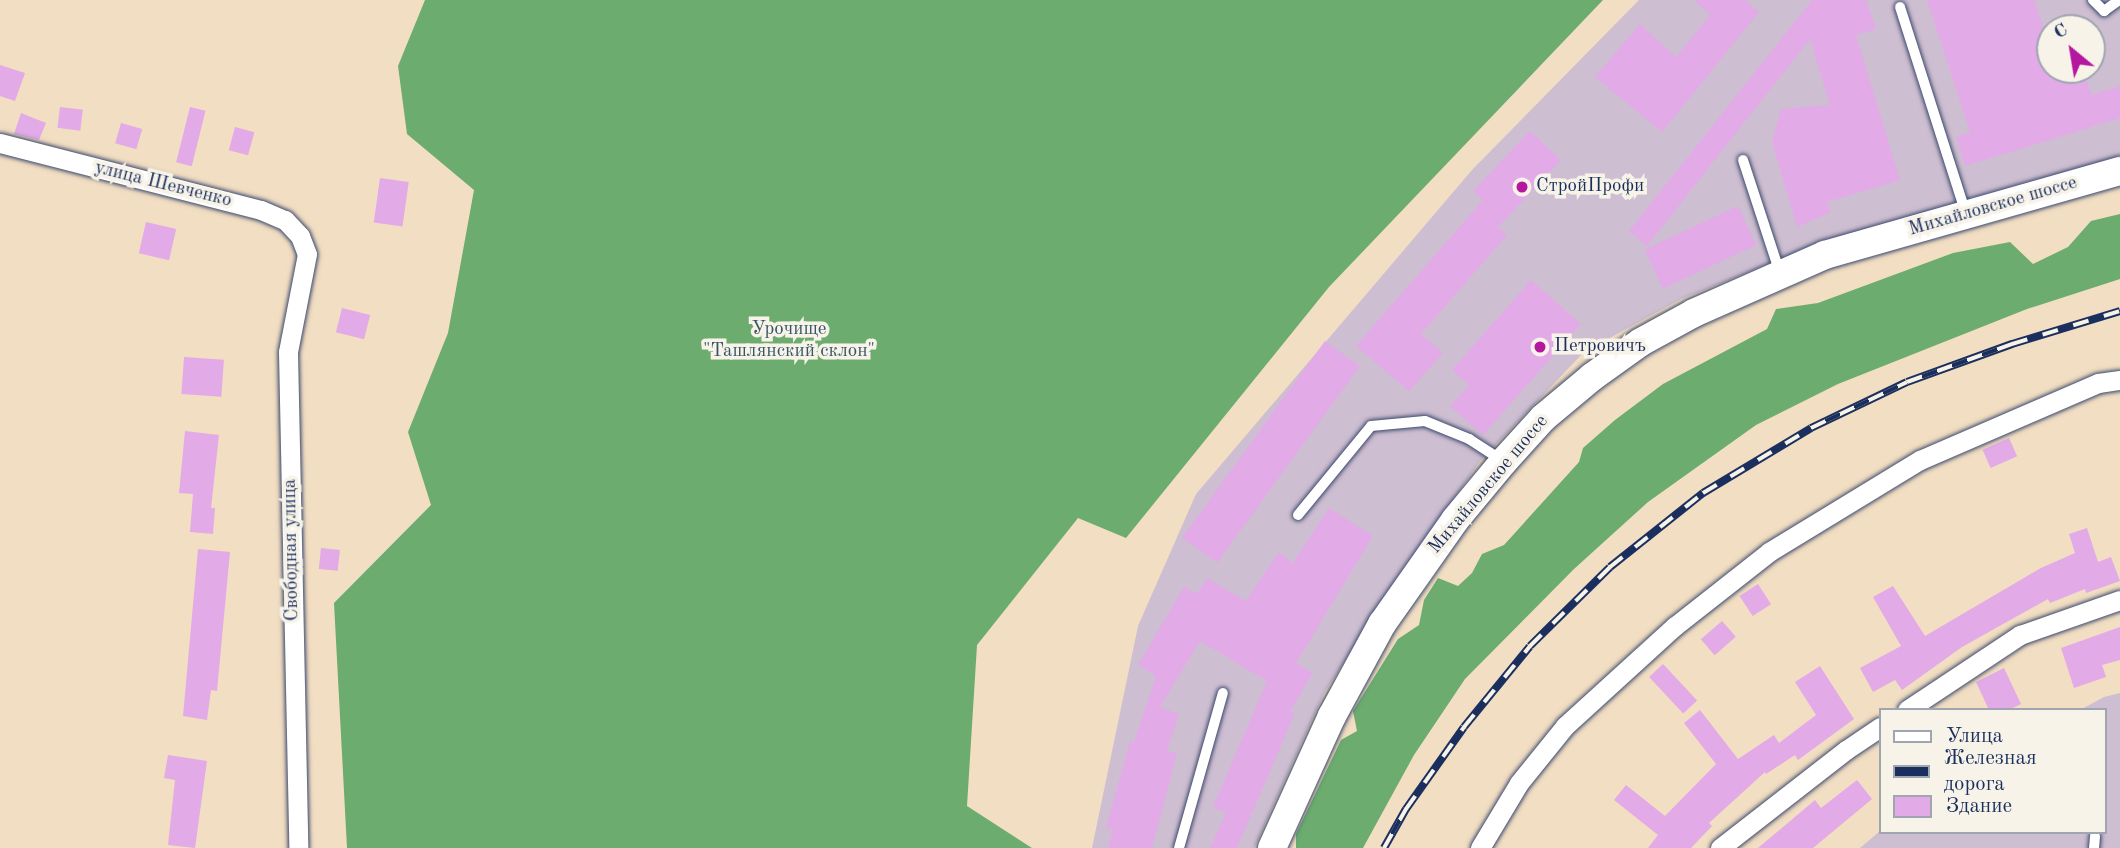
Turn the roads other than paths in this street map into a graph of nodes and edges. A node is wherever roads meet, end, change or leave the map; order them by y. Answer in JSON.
{"nodes":[{"id":1,"x":2093,"y":0,"type":"edge"},
{"id":2,"x":2119,"y":0,"type":"edge"},
{"id":3,"x":1900,"y":7,"type":"dead end"},
{"id":4,"x":0,"y":143,"type":"edge"},
{"id":5,"x":1743,"y":160,"type":"dead end"},
{"id":6,"x":2120,"y":171,"type":"edge"},
{"id":7,"x":1966,"y":215,"type":"junction"},
{"id":8,"x":307,"y":254,"type":"joint"},
{"id":9,"x":1780,"y":274,"type":"junction"},
{"id":10,"x":2120,"y":380,"type":"edge"},
{"id":11,"x":1504,"y":461,"type":"junction"},
{"id":12,"x":1298,"y":515,"type":"dead end"},
{"id":13,"x":2120,"y":600,"type":"edge"},
{"id":14,"x":1223,"y":693,"type":"dead end"},
{"id":15,"x":1910,"y":708,"type":"edge"},
{"id":16,"x":1878,"y":728,"type":"edge"},
{"id":17,"x":2095,"y":836,"type":"dead end"},
{"id":18,"x":298,"y":848,"type":"edge"},
{"id":19,"x":1179,"y":848,"type":"edge"},
{"id":20,"x":1272,"y":848,"type":"edge"},
{"id":21,"x":1480,"y":848,"type":"edge"},
{"id":22,"x":1720,"y":848,"type":"edge"},
{"id":23,"x":2094,"y":848,"type":"edge"}],
"edges":[{"from":1,"to":2,"type":"lane"},
{"from":3,"to":7,"type":"lane"},
{"from":4,"to":8,"type":"street","name":"улица Шевченко"},
{"from":5,"to":9,"type":"lane"},
{"from":6,"to":7,"type":"main road","name":"Михайловское шоссе"},
{"from":7,"to":9,"type":"main road","name":"Михайловское шоссе"},
{"from":8,"to":18,"type":"street","name":"Свободная улица"},
{"from":9,"to":11,"type":"main road","name":"Михайловское шоссе"},
{"from":10,"to":21,"type":"street"},
{"from":11,"to":12,"type":"lane"},
{"from":11,"to":20,"type":"main road","name":"Михайловское шоссе"},
{"from":13,"to":15,"type":"street"},
{"from":14,"to":19,"type":"lane"},
{"from":16,"to":22,"type":"street"},
{"from":17,"to":23,"type":"lane"}]}
